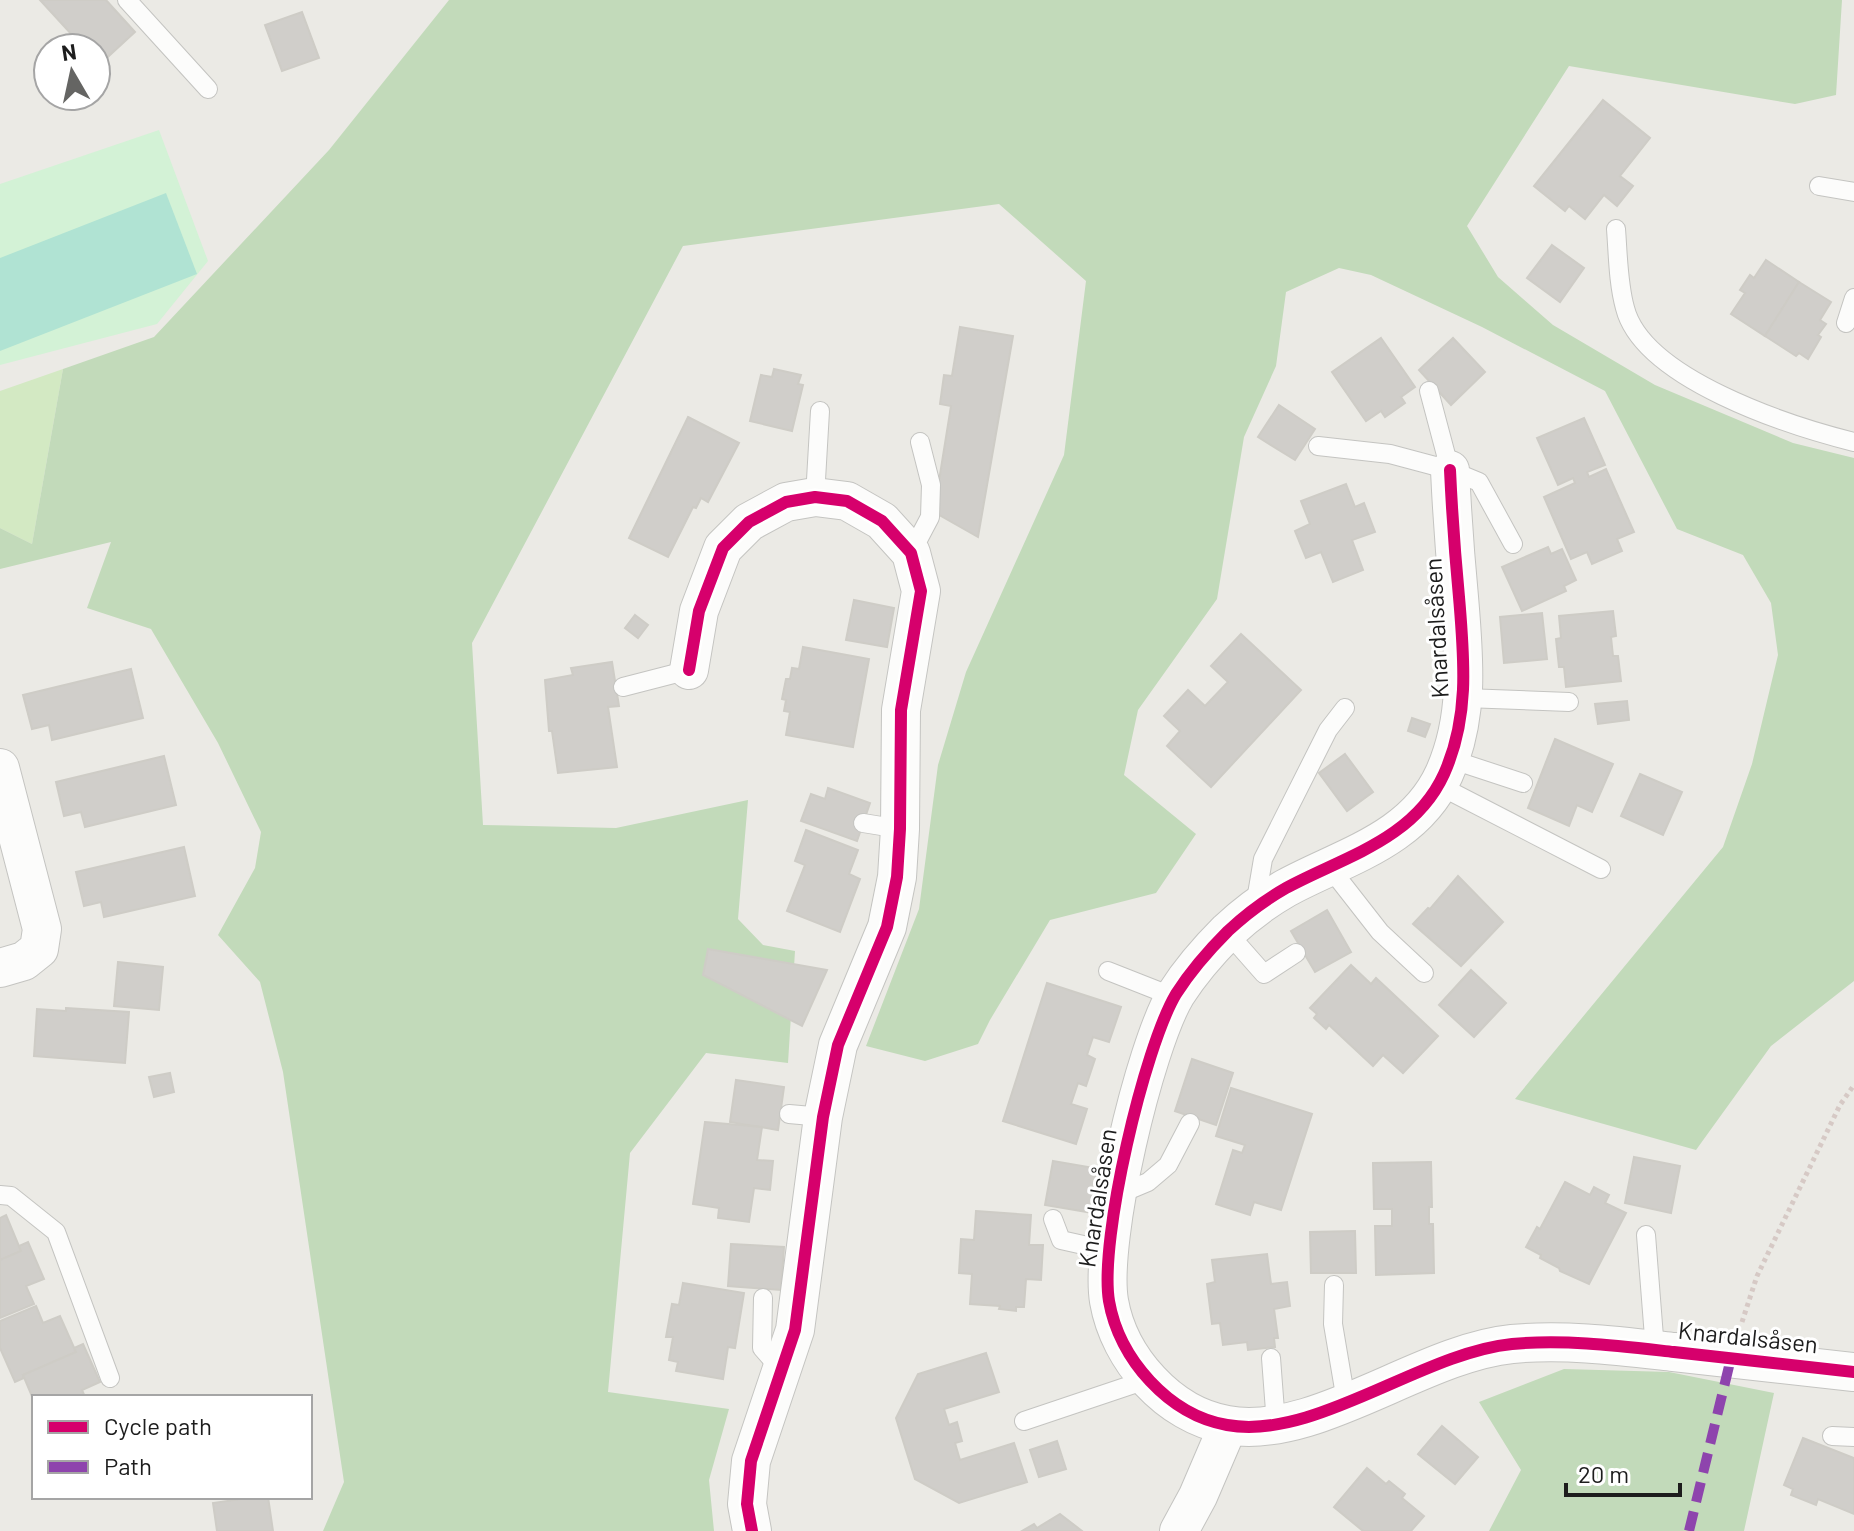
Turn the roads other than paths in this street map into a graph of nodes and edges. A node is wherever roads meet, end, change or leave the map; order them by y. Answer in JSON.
{"nodes":[{"id":1,"x":127,"y":0,"type":"edge"},
{"id":2,"x":208,"y":89,"type":"dead end"},
{"id":3,"x":1819,"y":186,"type":"dead end"},
{"id":4,"x":1854,"y":192,"type":"edge"},
{"id":5,"x":1616,"y":229,"type":"dead end"},
{"id":6,"x":1854,"y":298,"type":"edge"},
{"id":7,"x":1846,"y":323,"type":"dead end"},
{"id":8,"x":1429,"y":391,"type":"dead end"},
{"id":9,"x":820,"y":411,"type":"dead end"},
{"id":10,"x":920,"y":442,"type":"dead end"},
{"id":11,"x":1854,"y":442,"type":"edge"},
{"id":12,"x":1318,"y":446,"type":"dead end"},
{"id":13,"x":1450,"y":470,"type":"junction"},
{"id":14,"x":815,"y":497,"type":"junction"},
{"id":15,"x":1513,"y":544,"type":"dead end"},
{"id":16,"x":911,"y":553,"type":"junction"},
{"id":17,"x":689,"y":670,"type":"joint"},
{"id":18,"x":623,"y":687,"type":"dead end"},
{"id":19,"x":1465,"y":698,"type":"junction"},
{"id":20,"x":1569,"y":702,"type":"dead end"},
{"id":21,"x":1345,"y":708,"type":"dead end"},
{"id":22,"x":0,"y":768,"type":"edge"},
{"id":23,"x":1444,"y":772,"type":"junction"},
{"id":24,"x":1523,"y":783,"type":"dead end"},
{"id":25,"x":863,"y":823,"type":"dead end"},
{"id":26,"x":900,"y":829,"type":"junction"},
{"id":27,"x":1330,"y":868,"type":"junction"},
{"id":28,"x":1601,"y":869,"type":"dead end"},
{"id":29,"x":1241,"y":920,"type":"junction"},
{"id":30,"x":1296,"y":953,"type":"dead end"},
{"id":31,"x":0,"y":968,"type":"edge"},
{"id":32,"x":1108,"y":971,"type":"dead end"},
{"id":33,"x":1424,"y":973,"type":"dead end"},
{"id":34,"x":1174,"y":997,"type":"junction"},
{"id":35,"x":1190,"y":1123,"type":"dead end"},
{"id":36,"x":0,"y":1195,"type":"edge"},
{"id":37,"x":1117,"y":1195,"type":"junction"},
{"id":38,"x":1053,"y":1219,"type":"dead end"},
{"id":39,"x":1646,"y":1235,"type":"dead end"},
{"id":40,"x":1110,"y":1251,"type":"junction"},
{"id":41,"x":1334,"y":1285,"type":"dead end"},
{"id":42,"x":763,"y":1298,"type":"dead end"},
{"id":43,"x":1655,"y":1350,"type":"junction"},
{"id":44,"x":1271,"y":1358,"type":"dead end"},
{"id":45,"x":783,"y":1372,"type":"junction"},
{"id":46,"x":1854,"y":1372,"type":"edge"},
{"id":47,"x":110,"y":1378,"type":"dead end"},
{"id":48,"x":1149,"y":1379,"type":"junction"},
{"id":49,"x":1346,"y":1401,"type":"junction"},
{"id":50,"x":1024,"y":1421,"type":"dead end"},
{"id":51,"x":1276,"y":1424,"type":"junction"},
{"id":52,"x":1228,"y":1426,"type":"junction"},
{"id":53,"x":1832,"y":1436,"type":"dead end"},
{"id":54,"x":1854,"y":1437,"type":"edge"},
{"id":55,"x":752,"y":1531,"type":"edge"},
{"id":56,"x":1179,"y":1531,"type":"edge"}],
"edges":[{"from":1,"to":2,"type":"lane"},
{"from":3,"to":4,"type":"lane"},
{"from":5,"to":11,"type":"lane"},
{"from":6,"to":7,"type":"lane"},
{"from":8,"to":13,"type":"lane"},
{"from":9,"to":14,"type":"lane"},
{"from":10,"to":16,"type":"lane"},
{"from":12,"to":13,"type":"lane"},
{"from":13,"to":15,"type":"lane"},
{"from":13,"to":19,"type":"street","name":"Knardalsåsen"},
{"from":14,"to":16,"type":"street"},
{"from":14,"to":17,"type":"street"},
{"from":16,"to":26,"type":"street"},
{"from":17,"to":18,"type":"lane"},
{"from":19,"to":20,"type":"lane"},
{"from":19,"to":23,"type":"street","name":"Knardalsåsen"},
{"from":21,"to":29,"type":"lane"},
{"from":22,"to":31,"type":"street"},
{"from":23,"to":24,"type":"lane"},
{"from":23,"to":27,"type":"street","name":"Knardalsåsen"},
{"from":23,"to":28,"type":"lane"},
{"from":25,"to":26,"type":"lane"},
{"from":26,"to":45,"type":"street"},
{"from":27,"to":29,"type":"street","name":"Knardalsåsen"},
{"from":27,"to":33,"type":"lane"},
{"from":29,"to":30,"type":"lane"},
{"from":29,"to":34,"type":"street","name":"Knardalsåsen"},
{"from":32,"to":34,"type":"lane"},
{"from":34,"to":37,"type":"street","name":"Knardalsåsen"},
{"from":35,"to":37,"type":"lane"},
{"from":36,"to":47,"type":"lane"},
{"from":37,"to":40,"type":"street","name":"Knardalsåsen"},
{"from":38,"to":40,"type":"lane"},
{"from":39,"to":43,"type":"lane"},
{"from":40,"to":48,"type":"street","name":"Knardalsåsen"},
{"from":41,"to":49,"type":"lane"},
{"from":42,"to":45,"type":"lane"},
{"from":43,"to":46,"type":"street","name":"Knardalsåsen"},
{"from":43,"to":49,"type":"street","name":"Knardalsåsen"},
{"from":44,"to":51,"type":"lane"},
{"from":45,"to":55,"type":"street"},
{"from":48,"to":50,"type":"lane"},
{"from":48,"to":52,"type":"street","name":"Knardalsåsen"},
{"from":49,"to":51,"type":"street","name":"Knardalsåsen"},
{"from":51,"to":52,"type":"street","name":"Knardalsåsen"},
{"from":52,"to":56,"type":"street"},
{"from":53,"to":54,"type":"lane"}]}
